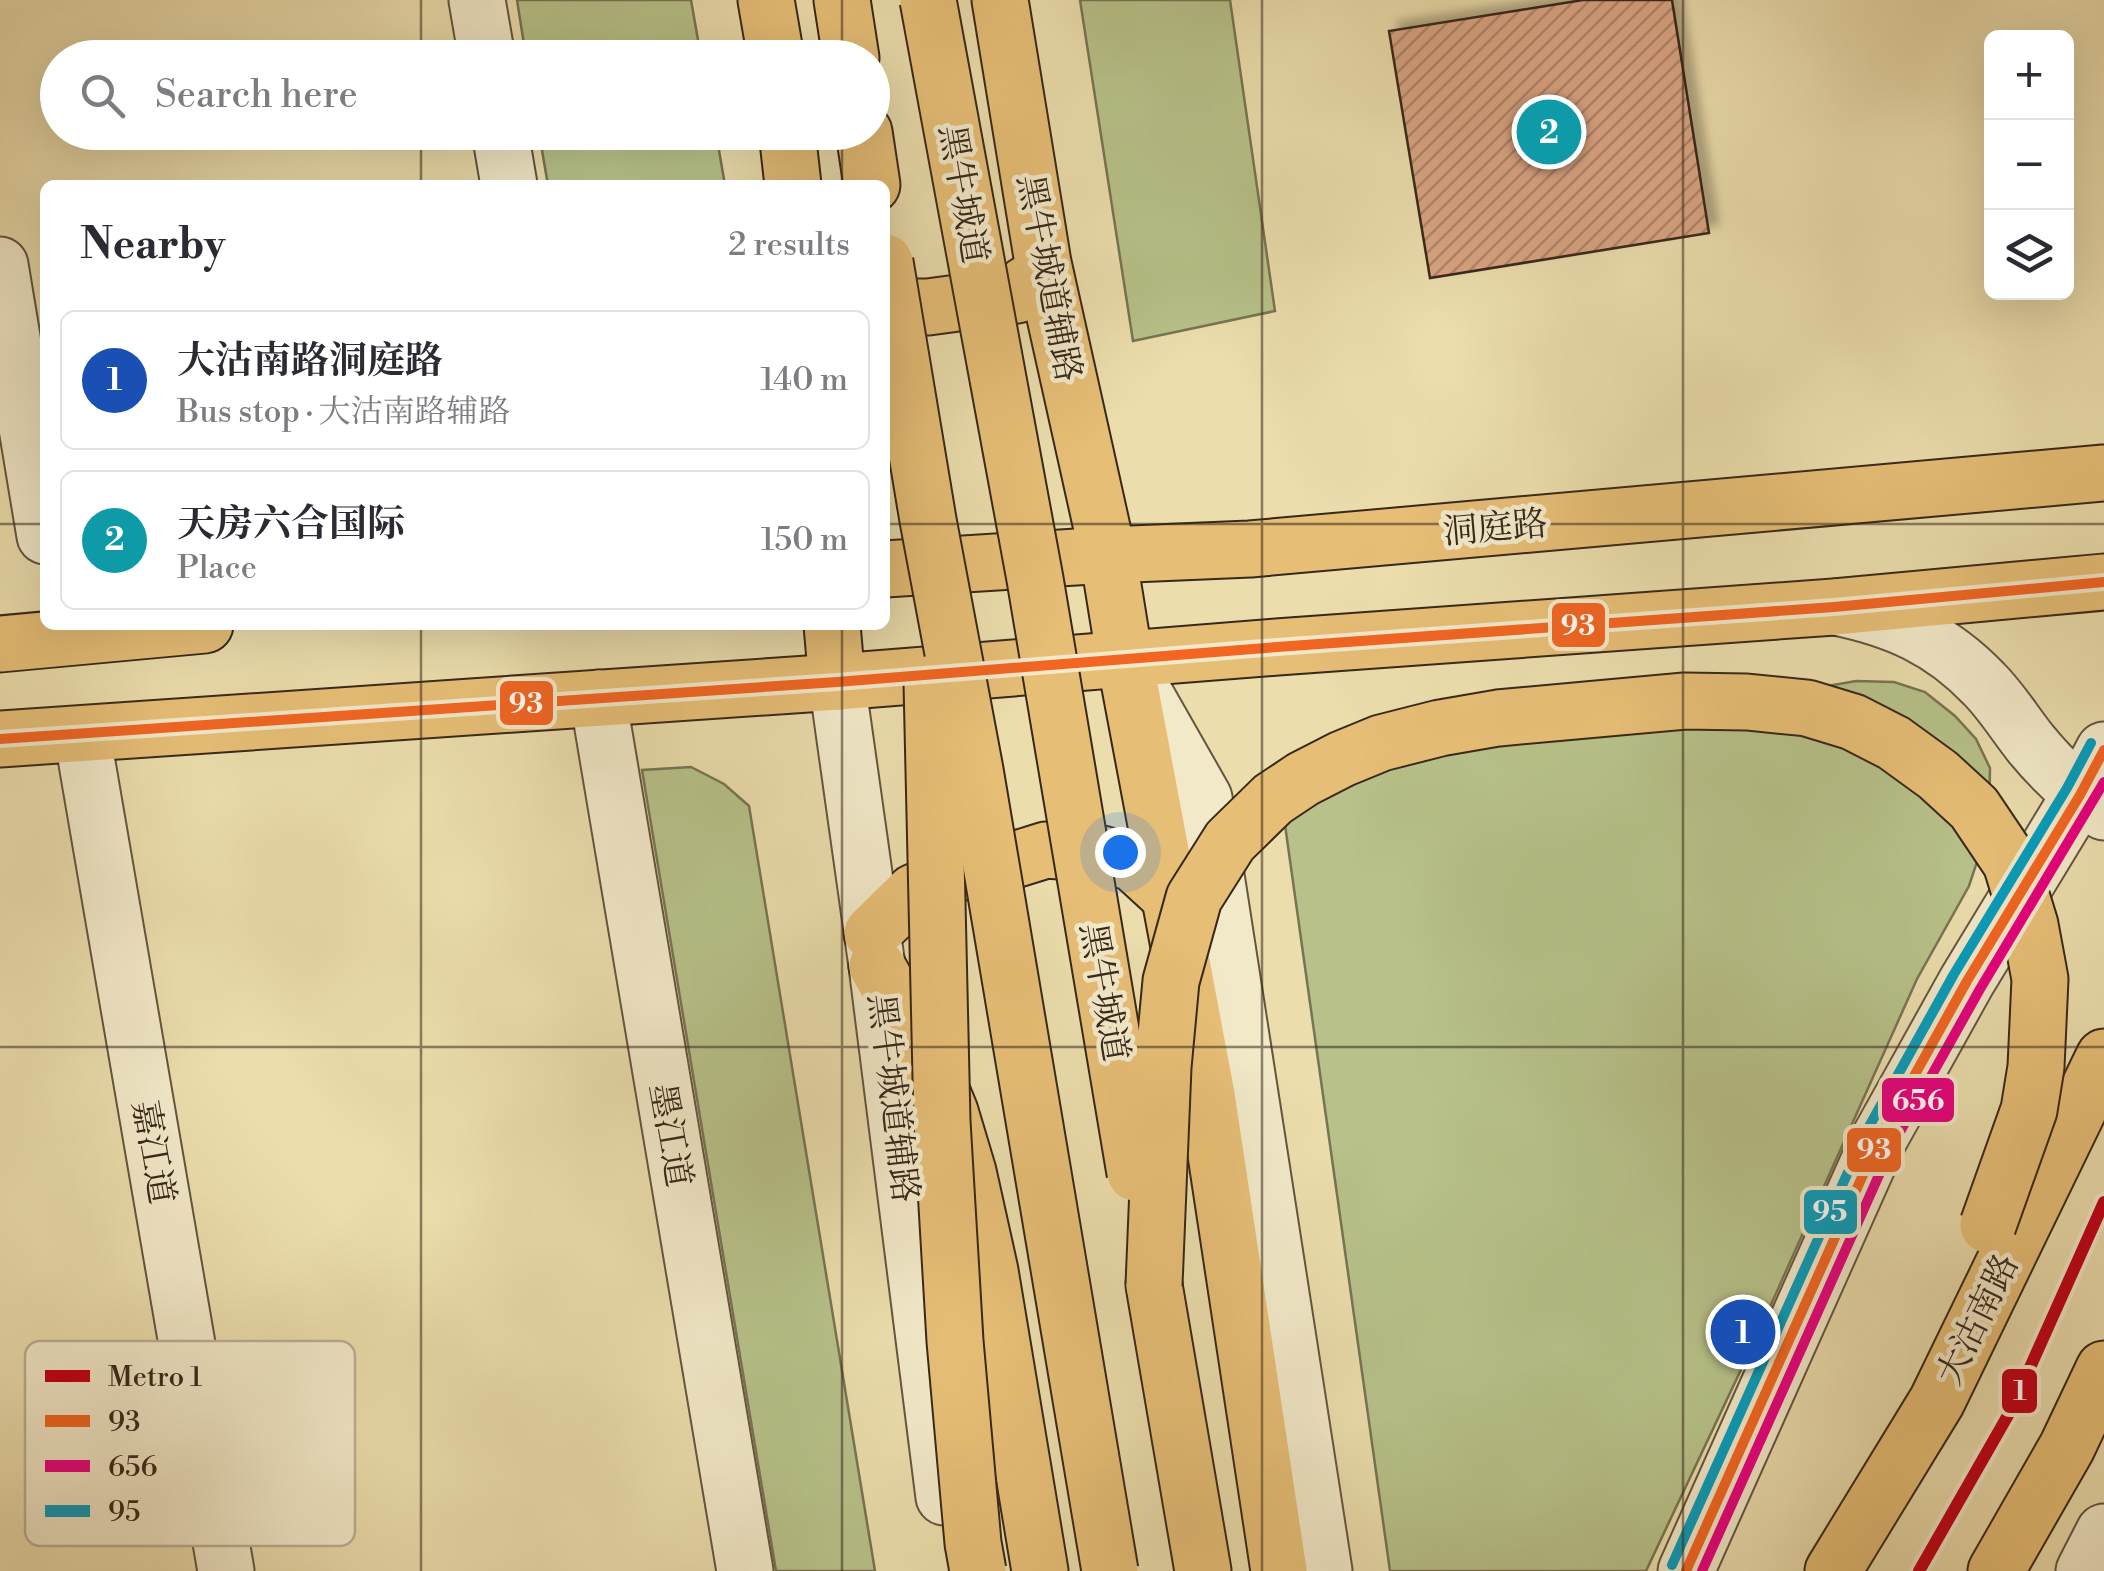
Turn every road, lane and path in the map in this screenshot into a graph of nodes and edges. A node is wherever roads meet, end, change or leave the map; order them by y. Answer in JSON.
{"nodes":[{"id":1,"x":477,"y":0,"type":"edge"},
{"id":2,"x":766,"y":0,"type":"edge"},
{"id":3,"x":842,"y":0,"type":"edge"},
{"id":4,"x":928,"y":0,"type":"edge"},
{"id":5,"x":1000,"y":0,"type":"edge"},
{"id":6,"x":484,"y":40,"type":"edge"},
{"id":7,"x":773,"y":40,"type":"edge"},
{"id":8,"x":848,"y":40,"type":"edge"},
{"id":9,"x":503,"y":150,"type":"edge"},
{"id":10,"x":789,"y":150,"type":"edge"},
{"id":11,"x":867,"y":150,"type":"edge"},
{"id":12,"x":508,"y":180,"type":"edge"},
{"id":13,"x":793,"y":180,"type":"edge"},
{"id":14,"x":871,"y":180,"type":"edge"},
{"id":15,"x":1043,"y":263,"type":"junction"},
{"id":16,"x":0,"y":265,"type":"edge"},
{"id":17,"x":890,"y":292,"type":"edge"},
{"id":18,"x":890,"y":307,"type":"edge"},
{"id":19,"x":2104,"y":473,"type":"edge"},
{"id":20,"x":40,"y":506,"type":"edge"},
{"id":21,"x":928,"y":520,"type":"junction"},
{"id":22,"x":1108,"y":555,"type":"junction"},
{"id":23,"x":890,"y":569,"type":"edge"},
{"id":24,"x":2104,"y":582,"type":"edge"},
{"id":25,"x":1834,"y":606,"type":"junction"},
{"id":26,"x":102,"y":630,"type":"edge"},
{"id":27,"x":832,"y":630,"type":"edge"},
{"id":28,"x":61,"y":632,"type":"edge"},
{"id":29,"x":0,"y":644,"type":"edge"},
{"id":30,"x":1125,"y":660,"type":"junction"},
{"id":31,"x":837,"y":682,"type":"junction"},
{"id":32,"x":598,"y":698,"type":"junction"},
{"id":33,"x":82,"y":734,"type":"junction"},
{"id":34,"x":0,"y":739,"type":"edge"},
{"id":35,"x":2096,"y":786,"type":"edge"},
{"id":36,"x":1170,"y":896,"type":"junction"},
{"id":37,"x":874,"y":950,"type":"junction"},
{"id":38,"x":2104,"y":1057,"type":"edge"},
{"id":39,"x":1154,"y":1285,"type":"junction"},
{"id":40,"x":186,"y":1341,"type":"edge"},
{"id":41,"x":2104,"y":1369,"type":"edge"},
{"id":42,"x":2104,"y":1532,"type":"edge"},
{"id":43,"x":222,"y":1546,"type":"edge"},
{"id":44,"x":1838,"y":1562,"type":"edge"},
{"id":45,"x":226,"y":1571,"type":"edge"},
{"id":46,"x":745,"y":1571,"type":"edge"},
{"id":47,"x":954,"y":1571,"type":"edge"},
{"id":48,"x":978,"y":1571,"type":"edge"},
{"id":49,"x":1040,"y":1571,"type":"edge"},
{"id":50,"x":1110,"y":1571,"type":"edge"},
{"id":51,"x":1202,"y":1571,"type":"edge"},
{"id":52,"x":1279,"y":1571,"type":"edge"},
{"id":53,"x":1324,"y":1571,"type":"edge"},
{"id":54,"x":1686,"y":1571,"type":"edge"},
{"id":55,"x":1996,"y":1571,"type":"edge"},
{"id":56,"x":2084,"y":1571,"type":"edge"}],
"edges":[{"from":1,"to":6,"type":"street"},
{"from":2,"to":7,"type":"main road"},
{"from":3,"to":8,"type":"main road"},
{"from":4,"to":39,"type":"main road","name":"黑牛城道","bridge":true},
{"from":5,"to":15,"type":"main road","name":"黑牛城道辅路"},
{"from":9,"to":12,"type":"street"},
{"from":10,"to":13,"type":"main road"},
{"from":11,"to":14,"type":"main road"},
{"from":15,"to":18,"type":"main road"},
{"from":15,"to":22,"type":"main road","name":"黑牛城道辅路"},
{"from":16,"to":20,"type":"street"},
{"from":17,"to":21,"type":"main road","bridge":true},
{"from":19,"to":22,"type":"main road","name":"洞庭路"},
{"from":21,"to":48,"type":"main road","bridge":true},
{"from":21,"to":50,"type":"main road","bridge":true},
{"from":22,"to":23,"type":"main road","name":"洞庭路"},
{"from":22,"to":30,"type":"main road","name":"黑牛城道辅路"},
{"from":24,"to":25,"type":"main road"},
{"from":25,"to":30,"type":"main road"},
{"from":25,"to":35,"type":"street"},
{"from":26,"to":28,"type":"main road"},
{"from":27,"to":31,"type":"main road","name":"黑牛城道辅路"},
{"from":28,"to":29,"type":"main road"},
{"from":30,"to":31,"type":"main road"},
{"from":30,"to":36,"type":"main road","name":"黑牛城道辅路"},
{"from":30,"to":53,"type":"street"},
{"from":31,"to":32,"type":"main road"},
{"from":31,"to":37,"type":"street","name":"黑牛城道辅路"},
{"from":32,"to":33,"type":"main road"},
{"from":32,"to":46,"type":"street","name":"墨江道"},
{"from":33,"to":34,"type":"main road"},
{"from":33,"to":40,"type":"street","name":"嘉江道"},
{"from":35,"to":54,"type":"street"},
{"from":36,"to":37,"type":"main road"},
{"from":36,"to":52,"type":"main road","name":"黑牛城道辅路"},
{"from":37,"to":47,"type":"street","name":"黑牛城道辅路"},
{"from":37,"to":49,"type":"main road"},
{"from":38,"to":44,"type":"main road","name":"大沽南路"},
{"from":39,"to":44,"type":"main road","bridge":true},
{"from":39,"to":51,"type":"main road","name":"黑牛城道"},
{"from":41,"to":55,"type":"main road"},
{"from":42,"to":56,"type":"street"},
{"from":43,"to":45,"type":"street","name":"嘉江道"}]}
